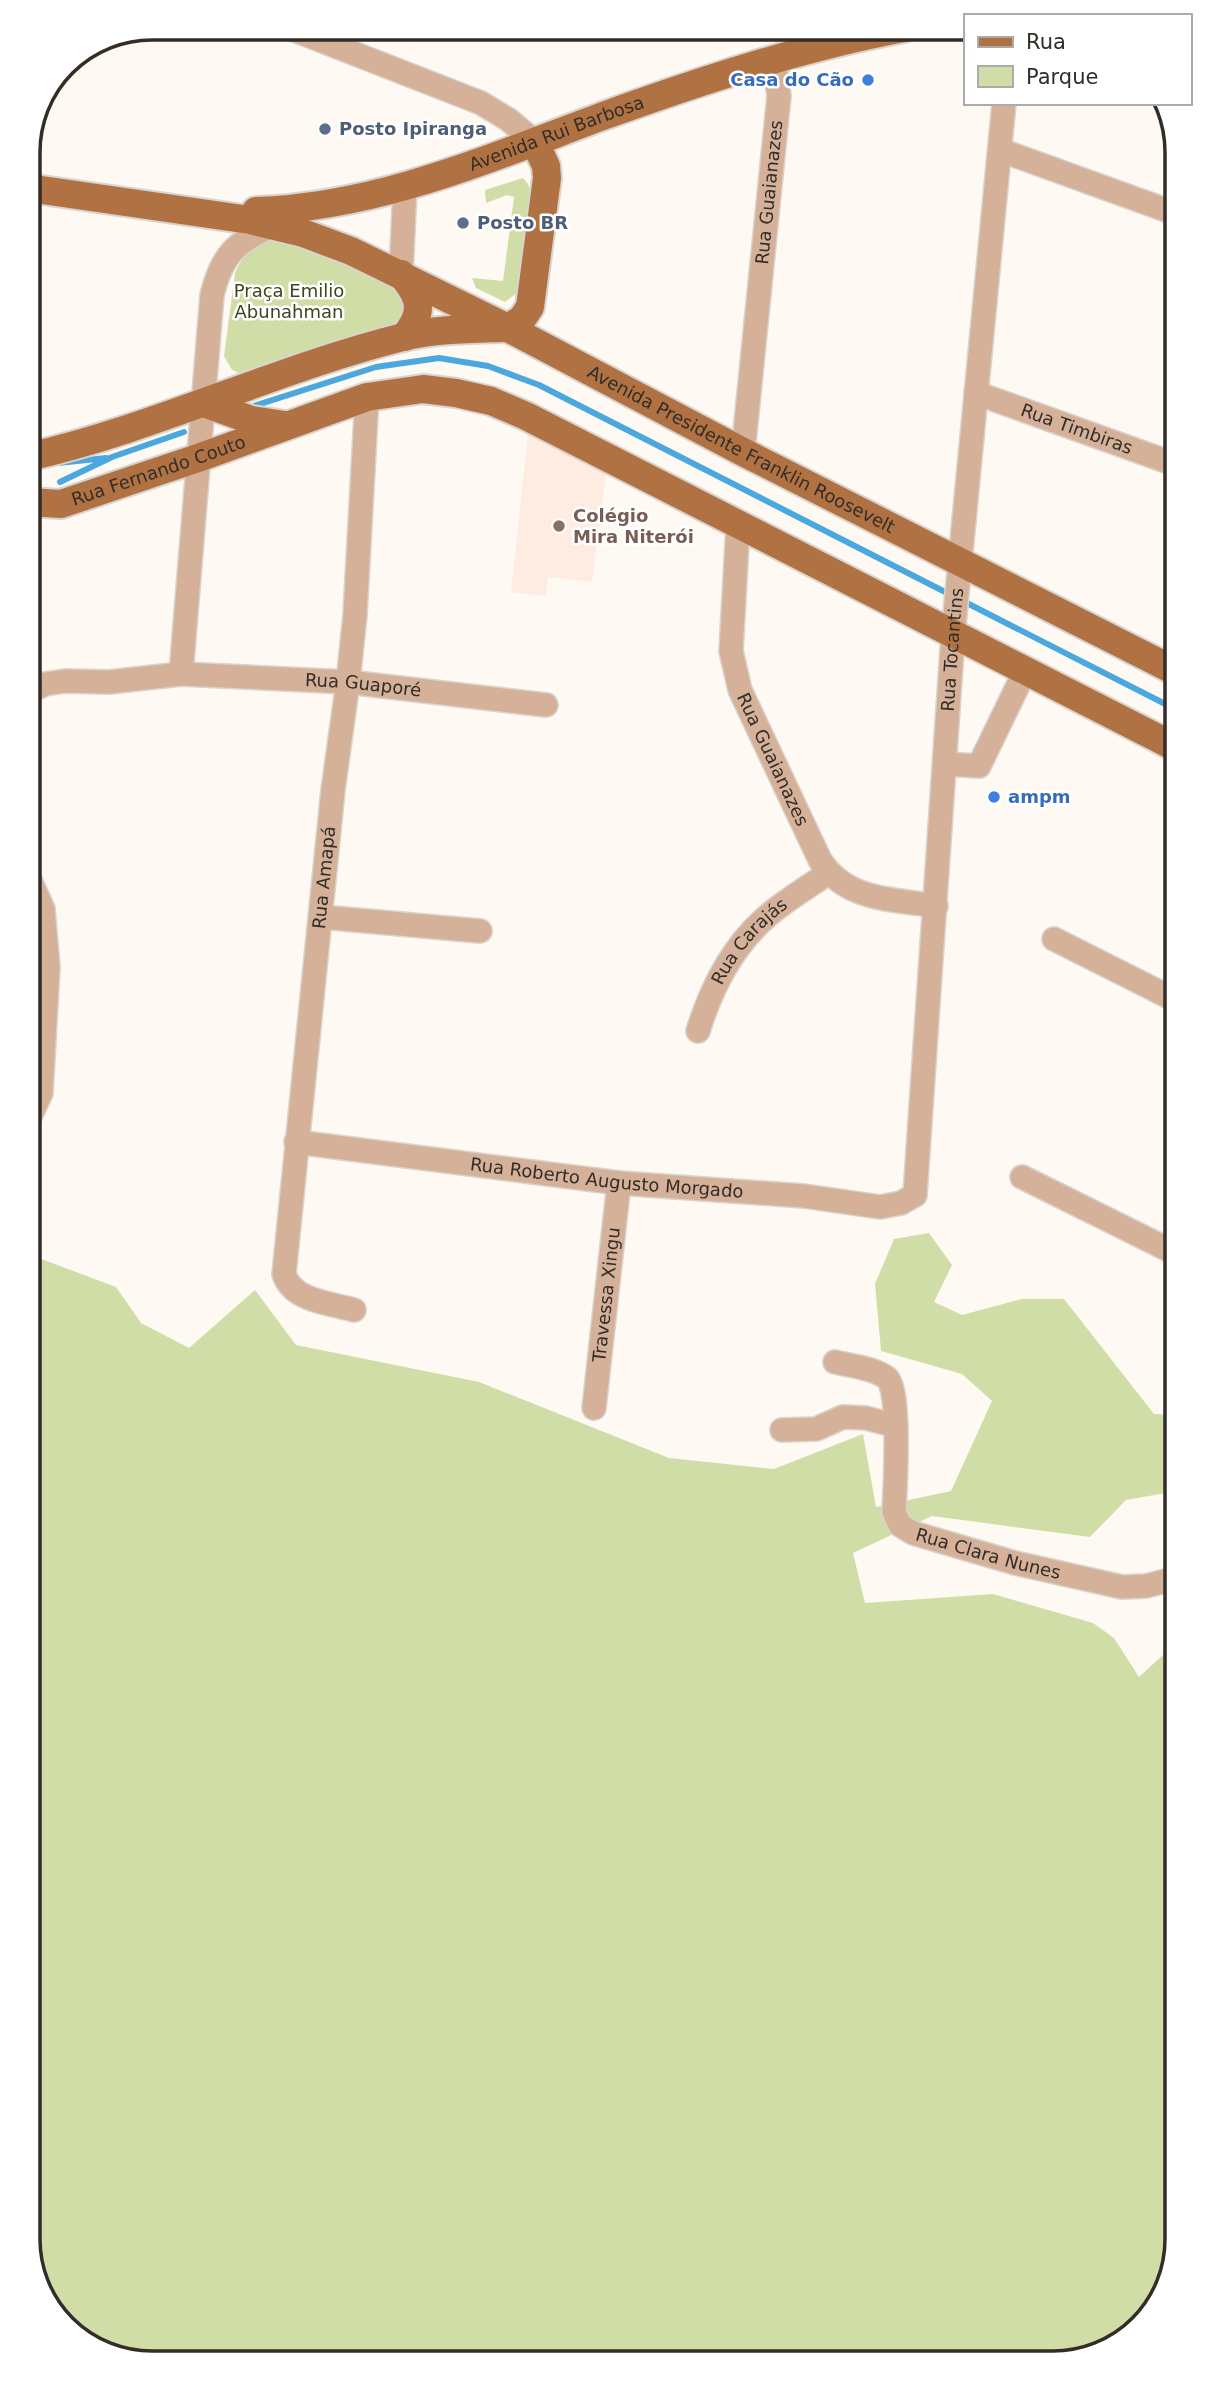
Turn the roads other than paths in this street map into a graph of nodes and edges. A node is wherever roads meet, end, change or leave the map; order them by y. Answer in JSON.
{"nodes":[{"id":1,"x":320,"y":40,"type":"edge"},
{"id":2,"x":828,"y":40,"type":"edge"},
{"id":3,"x":774,"y":60,"type":"junction"},
{"id":4,"x":1004,"y":105,"type":"edge"},
{"id":5,"x":535,"y":142,"type":"junction"},
{"id":6,"x":1000,"y":149,"type":"junction"},
{"id":7,"x":405,"y":187,"type":"junction"},
{"id":8,"x":40,"y":190,"type":"edge"},
{"id":9,"x":1165,"y":210,"type":"edge"},
{"id":10,"x":204,"y":213,"type":"junction"},
{"id":11,"x":274,"y":225,"type":"junction"},
{"id":12,"x":303,"y":233,"type":"joint"},
{"id":13,"x":401,"y":274,"type":"junction"},
{"id":14,"x":508,"y":328,"type":"junction"},
{"id":15,"x":404,"y":337,"type":"junction"},
{"id":16,"x":976,"y":393,"type":"junction"},
{"id":17,"x":367,"y":397,"type":"junction"},
{"id":18,"x":204,"y":403,"type":"junction"},
{"id":19,"x":288,"y":425,"type":"junction"},
{"id":20,"x":743,"y":452,"type":"junction"},
{"id":21,"x":40,"y":454,"type":"edge"},
{"id":22,"x":198,"y":458,"type":"junction"},
{"id":23,"x":1165,"y":461,"type":"edge"},
{"id":24,"x":40,"y":503,"type":"edge"},
{"id":25,"x":61,"y":504,"type":"junction"},
{"id":26,"x":40,"y":512,"type":"edge"},
{"id":27,"x":738,"y":526,"type":"junction"},
{"id":28,"x":959,"y":573,"type":"junction"},
{"id":29,"x":955,"y":622,"type":"junction"},
{"id":30,"x":1165,"y":667,"type":"edge"},
{"id":31,"x":1025,"y":671,"type":"junction"},
{"id":32,"x":181,"y":674,"type":"junction"},
{"id":33,"x":348,"y":682,"type":"junction"},
{"id":34,"x":40,"y":686,"type":"edge"},
{"id":35,"x":545,"y":705,"type":"dead end"},
{"id":36,"x":1165,"y":742,"type":"edge"},
{"id":37,"x":945,"y":764,"type":"junction"},
{"id":38,"x":828,"y":873,"type":"junction"},
{"id":39,"x":40,"y":902,"type":"edge"},
{"id":40,"x":936,"y":906,"type":"junction"},
{"id":41,"x":321,"y":917,"type":"junction"},
{"id":42,"x":480,"y":931,"type":"dead end"},
{"id":43,"x":1054,"y":940,"type":"dead end"},
{"id":44,"x":1165,"y":995,"type":"edge"},
{"id":45,"x":698,"y":1031,"type":"dead end"},
{"id":46,"x":40,"y":1095,"type":"edge"},
{"id":47,"x":296,"y":1142,"type":"junction"},
{"id":48,"x":1022,"y":1177,"type":"dead end"},
{"id":49,"x":620,"y":1183,"type":"junction"},
{"id":50,"x":915,"y":1195,"type":"joint"},
{"id":51,"x":1165,"y":1248,"type":"edge"},
{"id":52,"x":354,"y":1310,"type":"dead end"},
{"id":53,"x":835,"y":1362,"type":"dead end"},
{"id":54,"x":594,"y":1408,"type":"dead end"},
{"id":55,"x":896,"y":1426,"type":"junction"},
{"id":56,"x":782,"y":1430,"type":"dead end"},
{"id":57,"x":1165,"y":1581,"type":"edge"}],
"edges":[{"from":1,"to":5,"type":"street"},
{"from":2,"to":3,"type":"main road","name":"Avenida Rui Barbosa"},
{"from":3,"to":5,"type":"main road","name":"Avenida Rui Barbosa"},
{"from":3,"to":20,"type":"street","name":"Rua Guaianazes"},
{"from":4,"to":6,"type":"street","name":"Rua Tocantins"},
{"from":5,"to":7,"type":"main road","name":"Avenida Rui Barbosa"},
{"from":5,"to":14,"type":"main road"},
{"from":6,"to":9,"type":"street"},
{"from":6,"to":16,"type":"street","name":"Rua Tocantins"},
{"from":7,"to":10,"type":"main road","name":"Avenida Rui Barbosa"},
{"from":7,"to":13,"type":"street"},
{"from":8,"to":10,"type":"main road","name":"Avenida Rui Barbosa"},
{"from":10,"to":11,"type":"main road","name":"Avenida Rui Barbosa"},
{"from":11,"to":12,"type":"main road","name":"Avenida Rui Barbosa"},
{"from":11,"to":18,"type":"street"},
{"from":12,"to":13,"type":"main road","name":"Avenida Presidente Franklin Roosevelt"},
{"from":13,"to":14,"type":"main road","name":"Avenida Presidente Franklin Roosevelt"},
{"from":13,"to":15,"type":"main road"},
{"from":14,"to":15,"type":"main road"},
{"from":14,"to":20,"type":"main road","name":"Avenida Presidente Franklin Roosevelt"},
{"from":15,"to":18,"type":"main road"},
{"from":16,"to":23,"type":"street","name":"Rua Timbiras"},
{"from":16,"to":28,"type":"street","name":"Rua Tocantins"},
{"from":17,"to":19,"type":"main road"},
{"from":17,"to":27,"type":"main road"},
{"from":17,"to":33,"type":"street","name":"Rua Amapá"},
{"from":18,"to":19,"type":"main road"},
{"from":18,"to":21,"type":"main road"},
{"from":18,"to":22,"type":"street"},
{"from":19,"to":22,"type":"main road","name":"Rua Fernando Couto"},
{"from":20,"to":28,"type":"main road","name":"Avenida Presidente Franklin Roosevelt"},
{"from":22,"to":25,"type":"main road","name":"Rua Fernando Couto"},
{"from":22,"to":32,"type":"street"},
{"from":24,"to":25,"type":"main road","name":"Rua Fernando Couto"},
{"from":25,"to":26,"type":"street"},
{"from":27,"to":29,"type":"main road"},
{"from":27,"to":38,"type":"street","name":"Rua Guaianazes"},
{"from":28,"to":29,"type":"street","name":"Rua Tocantins"},
{"from":28,"to":30,"type":"main road","name":"Avenida Presidente Franklin Roosevelt"},
{"from":29,"to":31,"type":"main road"},
{"from":29,"to":37,"type":"street","name":"Rua Tocantins"},
{"from":31,"to":36,"type":"main road"},
{"from":31,"to":37,"type":"street"},
{"from":32,"to":33,"type":"street","name":"Rua Guaporé"},
{"from":32,"to":34,"type":"street","name":"Rua Guaporé"},
{"from":33,"to":35,"type":"street","name":"Rua Guaporé"},
{"from":33,"to":41,"type":"street","name":"Rua Amapá"},
{"from":37,"to":40,"type":"street","name":"Rua Tocantins"},
{"from":38,"to":40,"type":"street","name":"Rua Guaianazes"},
{"from":38,"to":45,"type":"street","name":"Rua Carajás"},
{"from":39,"to":46,"type":"street"},
{"from":40,"to":50,"type":"street","name":"Rua Tocantins"},
{"from":41,"to":42,"type":"street"},
{"from":41,"to":47,"type":"street","name":"Rua Amapá"},
{"from":43,"to":44,"type":"street"},
{"from":47,"to":49,"type":"street","name":"Rua Roberto Augusto Morgado"},
{"from":47,"to":52,"type":"street","name":"Rua Amapá"},
{"from":48,"to":51,"type":"street"},
{"from":49,"to":50,"type":"street","name":"Rua Roberto Augusto Morgado"},
{"from":49,"to":54,"type":"street","name":"Travessa Xingu"},
{"from":53,"to":55,"type":"street","name":"Rua Clara Nunes"},
{"from":55,"to":56,"type":"street"},
{"from":55,"to":57,"type":"street","name":"Rua Clara Nunes"}]}
